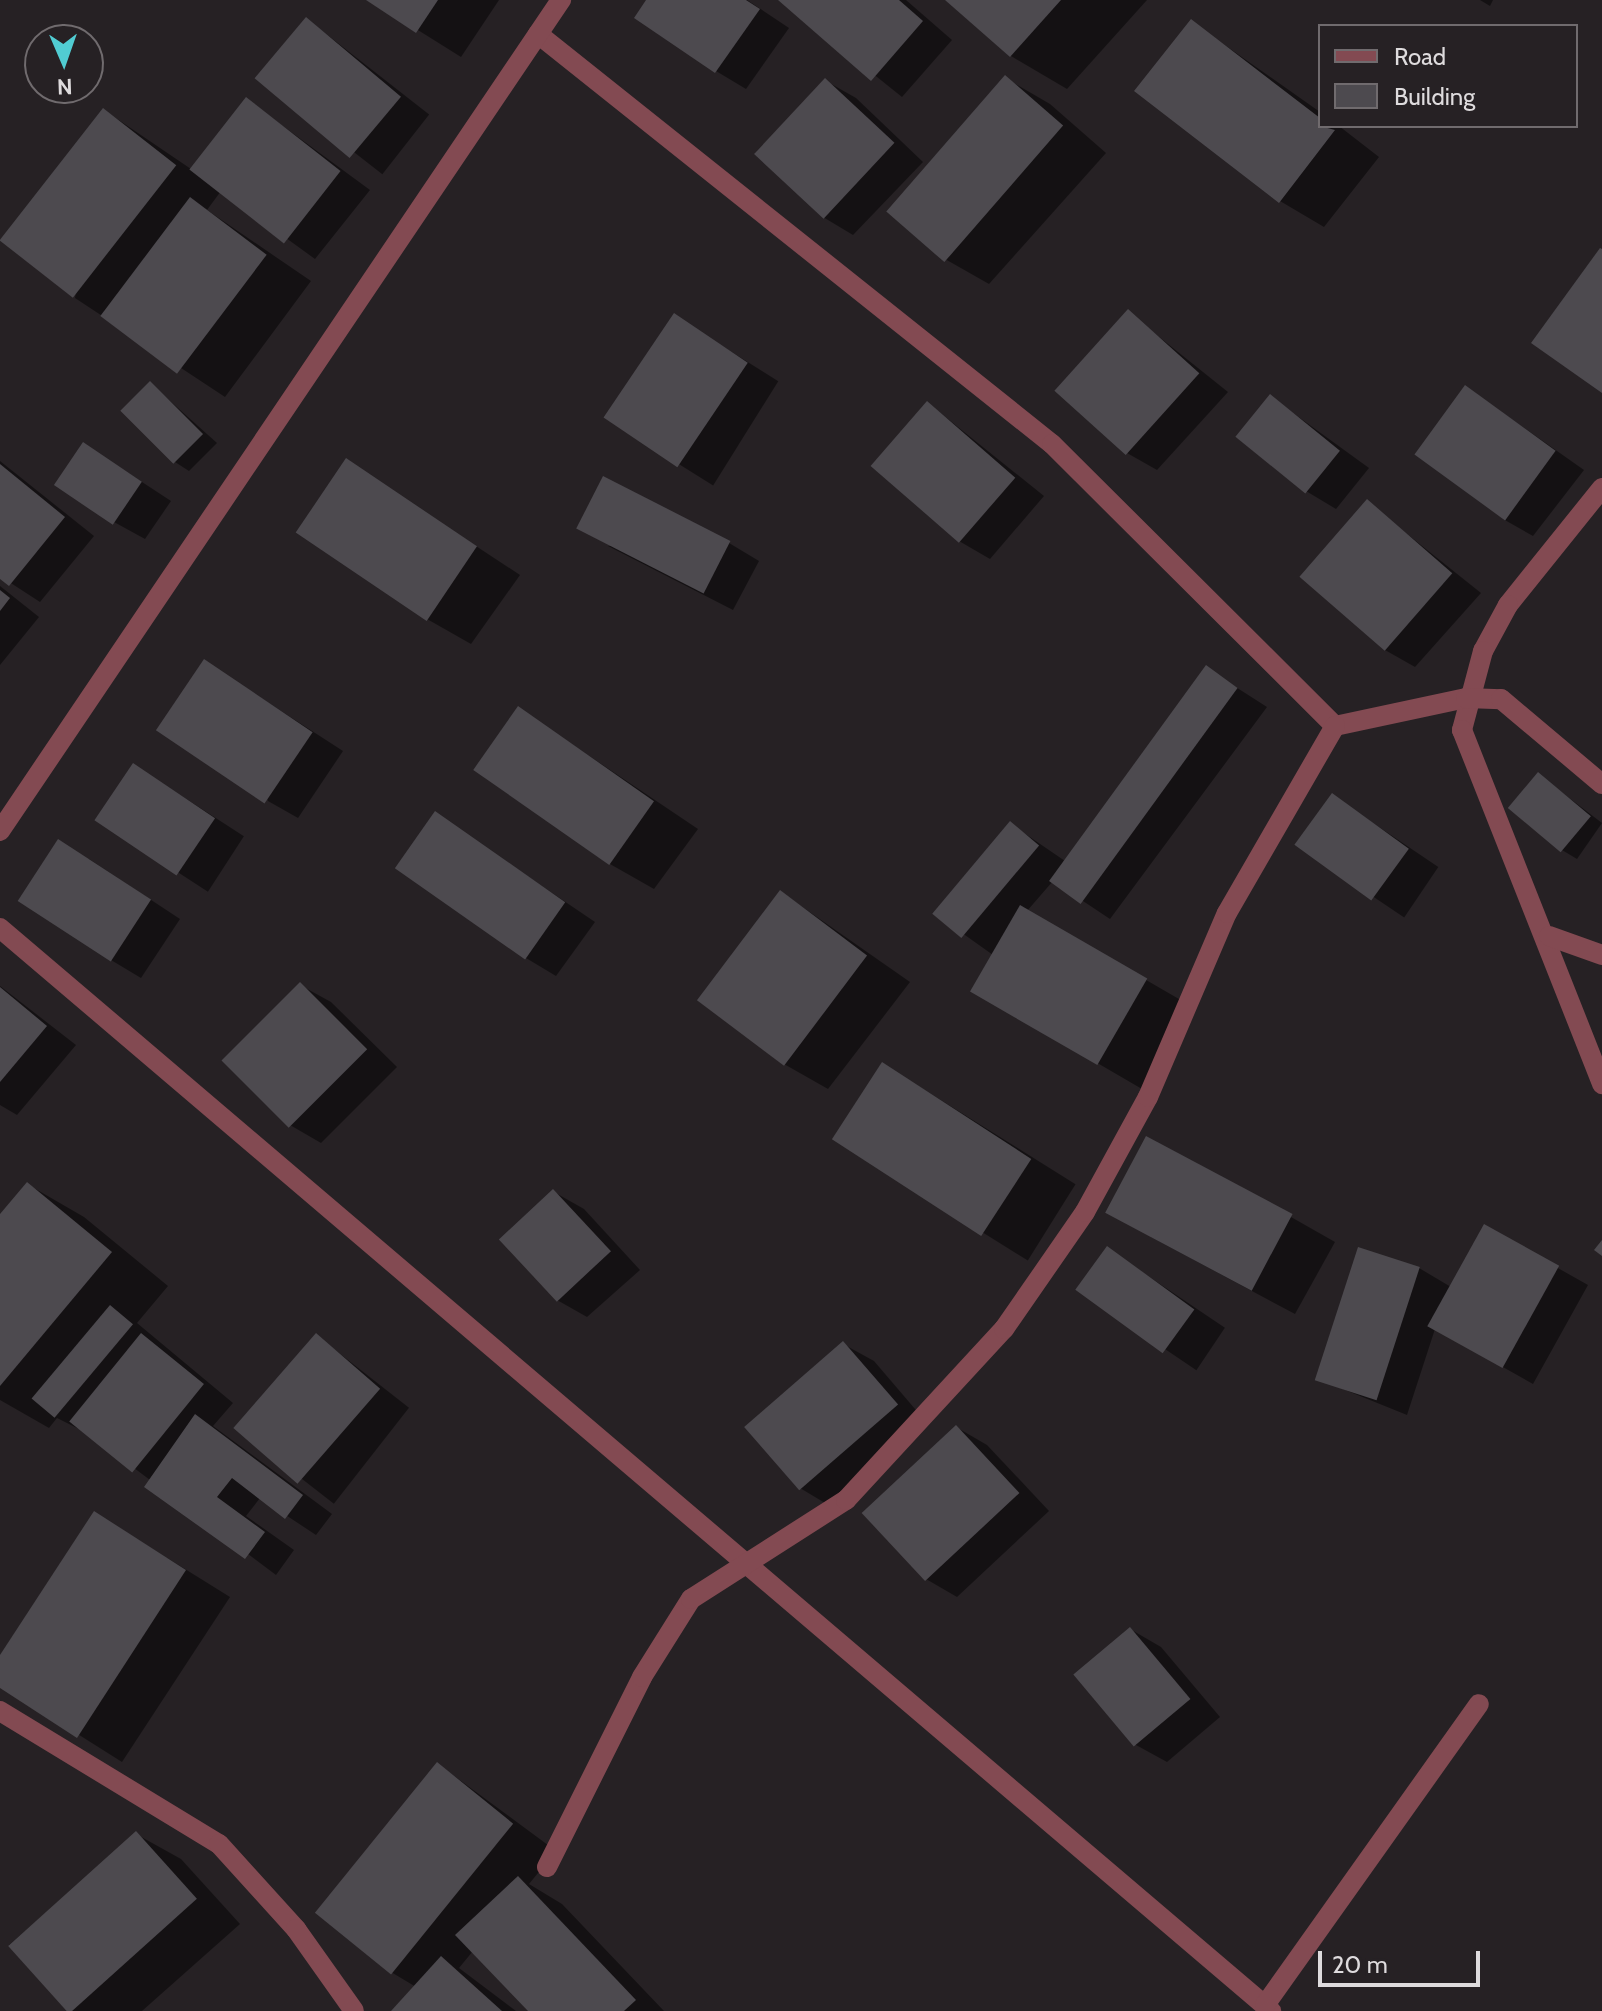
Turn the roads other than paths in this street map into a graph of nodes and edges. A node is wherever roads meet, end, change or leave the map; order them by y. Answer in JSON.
{"nodes":[{"id":1,"x":561,"y":0,"type":"edge"},
{"id":2,"x":538,"y":34,"type":"junction"},
{"id":3,"x":1602,"y":488,"type":"edge"},
{"id":4,"x":1466,"y":698,"type":"junction"},
{"id":5,"x":1335,"y":726,"type":"junction"},
{"id":6,"x":1602,"y":784,"type":"edge"},
{"id":7,"x":0,"y":831,"type":"edge"},
{"id":8,"x":0,"y":928,"type":"edge"},
{"id":9,"x":1549,"y":936,"type":"junction"},
{"id":10,"x":1602,"y":955,"type":"edge"},
{"id":11,"x":1602,"y":1084,"type":"edge"},
{"id":12,"x":749,"y":1567,"type":"junction"},
{"id":13,"x":1479,"y":1704,"type":"dead end"},
{"id":14,"x":0,"y":1711,"type":"edge"},
{"id":15,"x":547,"y":1867,"type":"dead end"},
{"id":16,"x":1268,"y":2008,"type":"edge"},
{"id":17,"x":354,"y":2011,"type":"edge"}],
"edges":[{"from":1,"to":2,"type":"street"},
{"from":2,"to":5,"type":"street"},
{"from":2,"to":7,"type":"street"},
{"from":3,"to":4,"type":"street"},
{"from":4,"to":5,"type":"street"},
{"from":4,"to":6,"type":"street"},
{"from":4,"to":9,"type":"street"},
{"from":5,"to":12,"type":"street"},
{"from":8,"to":12,"type":"street"},
{"from":9,"to":10,"type":"street"},
{"from":9,"to":11,"type":"street"},
{"from":12,"to":15,"type":"street"},
{"from":12,"to":16,"type":"street"},
{"from":13,"to":16,"type":"street"},
{"from":14,"to":17,"type":"street"}]}
